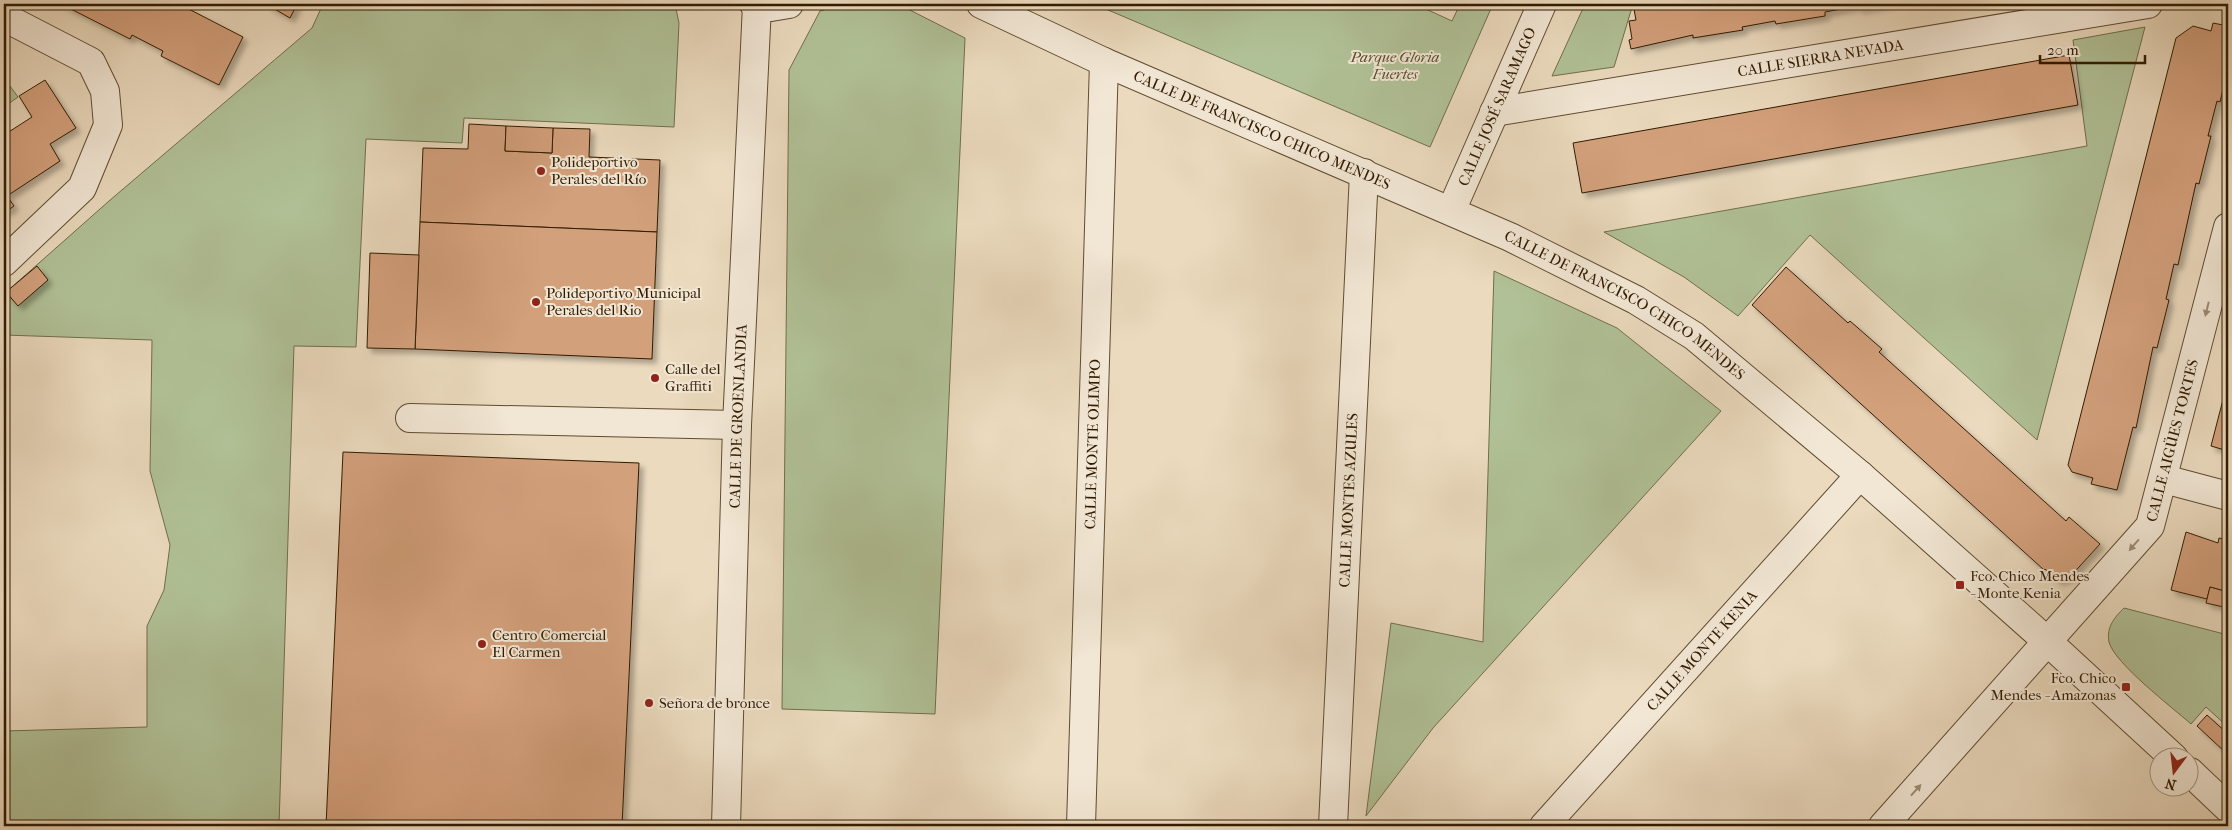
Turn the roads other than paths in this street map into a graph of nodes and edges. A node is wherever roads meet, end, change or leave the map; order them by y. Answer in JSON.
{"nodes":[{"id":1,"x":755,"y":4,"type":"edge"},
{"id":2,"x":789,"y":4,"type":"edge"},
{"id":3,"x":981,"y":4,"type":"edge"},
{"id":4,"x":1542,"y":4,"type":"edge"},
{"id":5,"x":2148,"y":4,"type":"edge"},
{"id":6,"x":4,"y":17,"type":"edge"},
{"id":7,"x":1104,"y":62,"type":"junction"},
{"id":8,"x":1494,"y":112,"type":"junction"},
{"id":9,"x":1364,"y":173,"type":"junction"},
{"id":10,"x":1451,"y":211,"type":"junction"},
{"id":11,"x":2228,"y":228,"type":"edge"},
{"id":12,"x":4,"y":262,"type":"edge"},
{"id":13,"x":410,"y":418,"type":"dead end"},
{"id":14,"x":737,"y":425,"type":"junction"},
{"id":15,"x":1860,"y":475,"type":"junction"},
{"id":16,"x":2164,"y":479,"type":"junction"},
{"id":17,"x":2228,"y":496,"type":"edge"},
{"id":18,"x":2048,"y":642,"type":"junction"},
{"id":19,"x":2163,"y":748,"type":"edge"},
{"id":20,"x":2200,"y":781,"type":"edge"},
{"id":21,"x":2228,"y":808,"type":"edge"},
{"id":22,"x":726,"y":826,"type":"edge"},
{"id":23,"x":1081,"y":826,"type":"edge"},
{"id":24,"x":1333,"y":826,"type":"edge"},
{"id":25,"x":1544,"y":826,"type":"edge"},
{"id":26,"x":1884,"y":826,"type":"edge"}],
"edges":[{"from":1,"to":2,"type":"street"},
{"from":1,"to":14,"type":"street","name":"CALLE DE GROENLANDIA"},
{"from":3,"to":7,"type":"street","name":"CALLE DE FRANCISCO CHICO MENDES"},
{"from":4,"to":8,"type":"street","name":"CALLE JOSÉ SARAMAGO"},
{"from":5,"to":8,"type":"street","name":"CALLE SIERRA NEVADA"},
{"from":6,"to":12,"type":"street"},
{"from":7,"to":9,"type":"street","name":"CALLE DE FRANCISCO CHICO MENDES"},
{"from":7,"to":23,"type":"street","name":"CALLE MONTE OLIMPO"},
{"from":8,"to":10,"type":"street","name":"CALLE JOSÉ SARAMAGO"},
{"from":9,"to":10,"type":"street","name":"CALLE DE FRANCISCO CHICO MENDES"},
{"from":9,"to":24,"type":"street","name":"CALLE MONTES AZULES"},
{"from":10,"to":15,"type":"street","name":"CALLE DE FRANCISCO CHICO MENDES"},
{"from":11,"to":16,"type":"street","name":"CALLE AIGÜES TORTES","one_way":true},
{"from":13,"to":14,"type":"street"},
{"from":14,"to":22,"type":"street","name":"CALLE DE GROENLANDIA"},
{"from":15,"to":18,"type":"street","name":"CALLE DE FRANCISCO CHICO MENDES"},
{"from":15,"to":25,"type":"street","name":"CALLE MONTE KENIA"},
{"from":16,"to":17,"type":"street"},
{"from":16,"to":18,"type":"street","name":"CALLE AIGÜES TORTES","one_way":true},
{"from":18,"to":19,"type":"street","name":"CALLE DE FRANCISCO CHICO MENDES"},
{"from":26,"to":18,"type":"street","name":"CALLE AIGÜES TORTES","one_way":true},
{"from":20,"to":21,"type":"street"}]}
